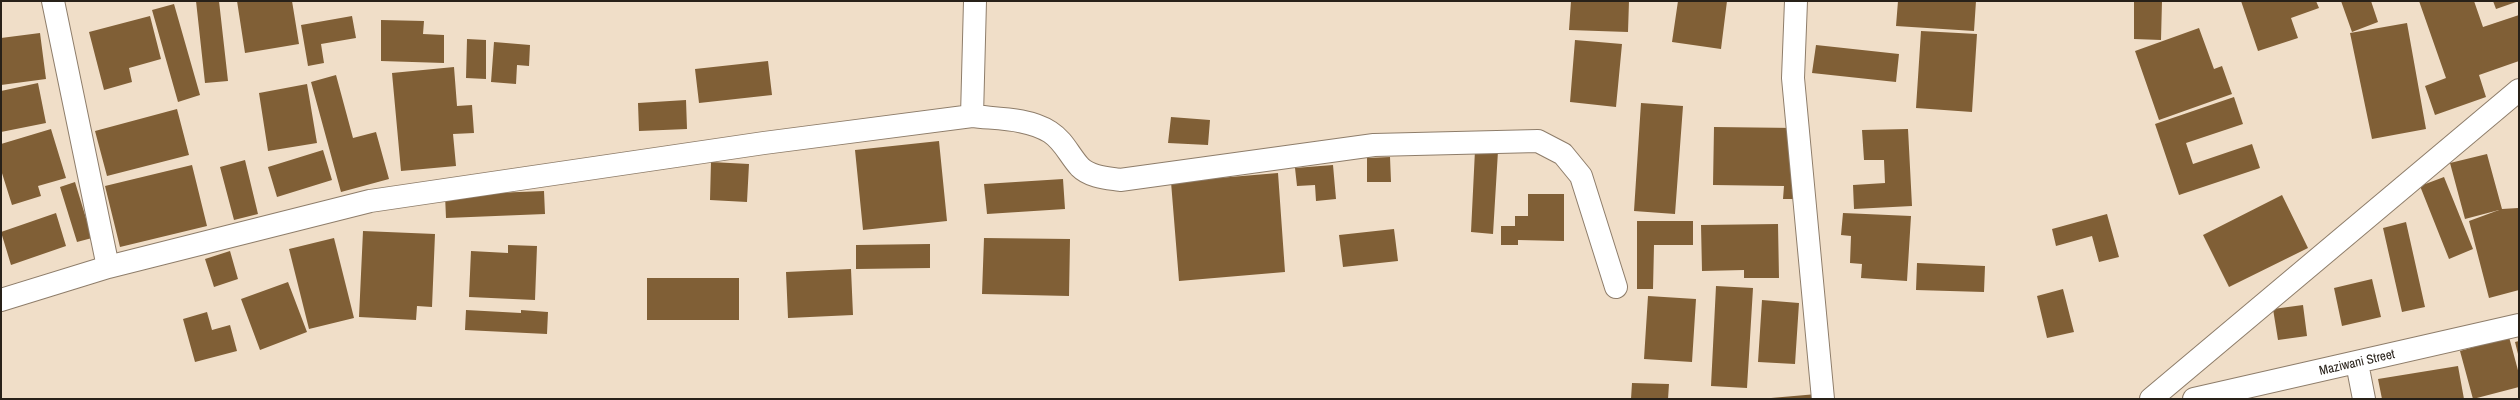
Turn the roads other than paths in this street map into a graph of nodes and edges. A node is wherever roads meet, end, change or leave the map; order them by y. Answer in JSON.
{"nodes":[{"id":1,"x":53,"y":1,"type":"edge"},
{"id":2,"x":975,"y":1,"type":"edge"},
{"id":3,"x":1796,"y":1,"type":"edge"},
{"id":4,"x":2519,"y":90,"type":"edge"},
{"id":5,"x":972,"y":116,"type":"junction"},
{"id":6,"x":108,"y":267,"type":"junction"},
{"id":7,"x":1616,"y":287,"type":"dead end"},
{"id":8,"x":1,"y":300,"type":"edge"},
{"id":9,"x":2519,"y":325,"type":"edge"},
{"id":10,"x":2357,"y":363,"type":"junction"},
{"id":11,"x":1823,"y":399,"type":"edge"},
{"id":12,"x":2151,"y":399,"type":"edge"},
{"id":13,"x":2194,"y":399,"type":"edge"},
{"id":14,"x":2364,"y":399,"type":"edge"}],
"edges":[{"from":1,"to":6,"type":"street"},
{"from":2,"to":5,"type":"street"},
{"from":3,"to":11,"type":"street"},
{"from":4,"to":12,"type":"street"},
{"from":5,"to":6,"type":"street"},
{"from":5,"to":7,"type":"street"},
{"from":6,"to":8,"type":"street"},
{"from":9,"to":10,"type":"street","name":"Maziwani Street"},
{"from":10,"to":13,"type":"street","name":"Maziwani Street"},
{"from":10,"to":14,"type":"street"}]}
